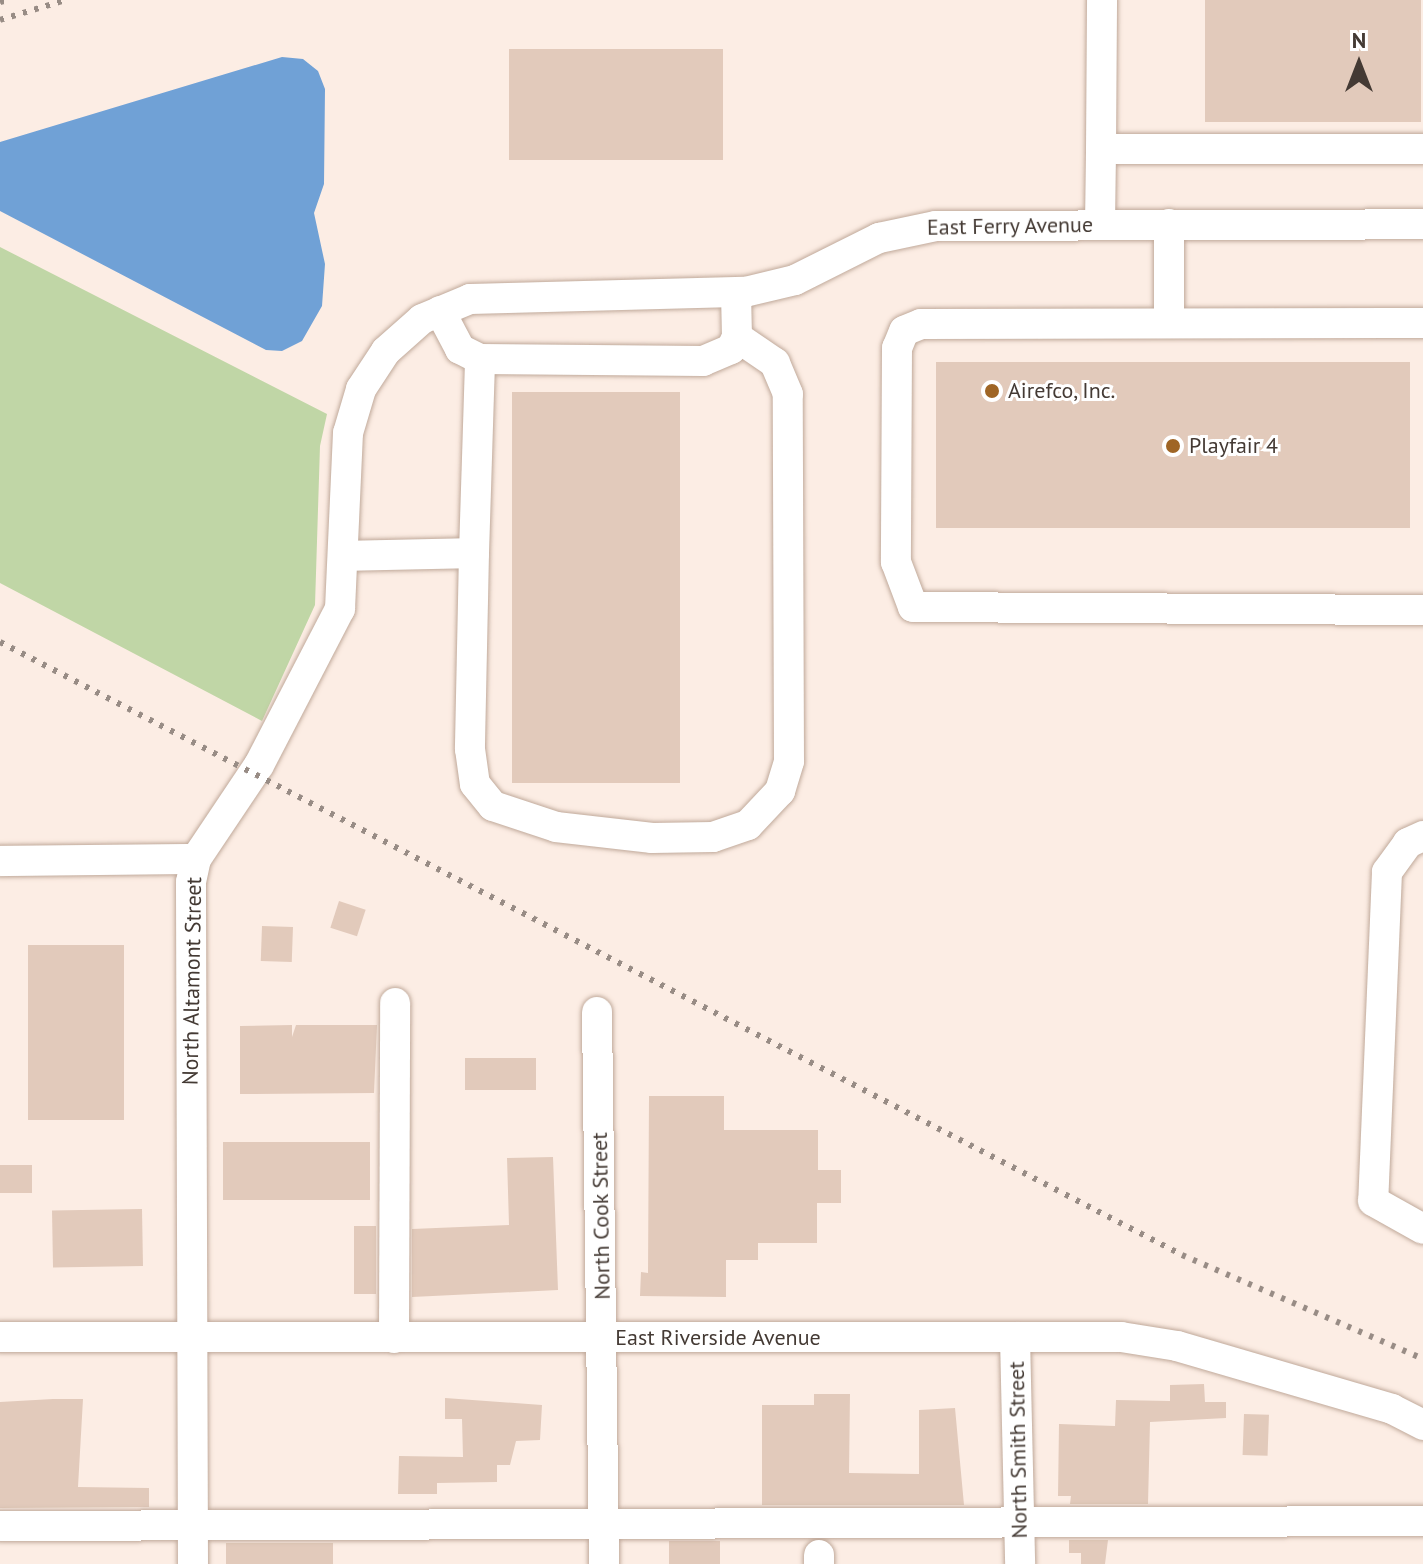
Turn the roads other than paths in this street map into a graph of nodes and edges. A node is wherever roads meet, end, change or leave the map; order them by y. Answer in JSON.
{"nodes":[{"id":1,"x":1102,"y":0,"type":"edge"},
{"id":2,"x":1101,"y":149,"type":"junction"},
{"id":3,"x":1423,"y":149,"type":"edge"},
{"id":4,"x":1100,"y":224,"type":"junction"},
{"id":5,"x":1169,"y":224,"type":"junction"},
{"id":6,"x":1423,"y":224,"type":"edge"},
{"id":7,"x":736,"y":293,"type":"junction"},
{"id":8,"x":440,"y":311,"type":"junction"},
{"id":9,"x":1169,"y":323,"type":"junction"},
{"id":10,"x":1423,"y":323,"type":"edge"},
{"id":11,"x":737,"y":337,"type":"junction"},
{"id":12,"x":386,"y":351,"type":"joint"},
{"id":13,"x":480,"y":359,"type":"junction"},
{"id":14,"x":474,"y":553,"type":"junction"},
{"id":15,"x":344,"y":556,"type":"junction"},
{"id":16,"x":1423,"y":610,"type":"edge"},
{"id":17,"x":1423,"y":836,"type":"edge"},
{"id":18,"x":196,"y":859,"type":"junction"},
{"id":19,"x":0,"y":861,"type":"edge"},
{"id":20,"x":395,"y":1003,"type":"dead end"},
{"id":21,"x":597,"y":1012,"type":"dead end"},
{"id":22,"x":1423,"y":1229,"type":"edge"},
{"id":23,"x":0,"y":1337,"type":"edge"},
{"id":24,"x":1015,"y":1337,"type":"junction"},
{"id":25,"x":394,"y":1338,"type":"junction"},
{"id":26,"x":603,"y":1338,"type":"junction"},
{"id":27,"x":191,"y":1339,"type":"junction"},
{"id":28,"x":1423,"y":1425,"type":"edge"},
{"id":29,"x":1020,"y":1521,"type":"junction"},
{"id":30,"x":1423,"y":1521,"type":"edge"},
{"id":31,"x":604,"y":1523,"type":"junction"},
{"id":32,"x":0,"y":1526,"type":"edge"},
{"id":33,"x":193,"y":1526,"type":"junction"},
{"id":34,"x":193,"y":1564,"type":"edge"},
{"id":35,"x":604,"y":1564,"type":"edge"},
{"id":36,"x":1020,"y":1564,"type":"edge"}],
"edges":[{"from":1,"to":2,"type":"street"},
{"from":2,"to":3,"type":"street"},
{"from":2,"to":4,"type":"street"},
{"from":4,"to":5,"type":"street","name":"East Ferry Avenue"},
{"from":4,"to":7,"type":"street","name":"East Ferry Avenue"},
{"from":5,"to":6,"type":"street","name":"East Ferry Avenue"},
{"from":5,"to":9,"type":"street"},
{"from":7,"to":8,"type":"street","name":"East Ferry Avenue"},
{"from":7,"to":11,"type":"street"},
{"from":8,"to":12,"type":"street","name":"East Ferry Avenue"},
{"from":8,"to":13,"type":"street"},
{"from":9,"to":10,"type":"street"},
{"from":9,"to":16,"type":"street"},
{"from":11,"to":13,"type":"street"},
{"from":11,"to":14,"type":"street"},
{"from":12,"to":15,"type":"street","name":"North Altamont Street"},
{"from":13,"to":14,"type":"street"},
{"from":14,"to":15,"type":"street"},
{"from":15,"to":18,"type":"street","name":"North Altamont Street"},
{"from":17,"to":22,"type":"street"},
{"from":18,"to":19,"type":"street"},
{"from":18,"to":27,"type":"street","name":"North Altamont Street"},
{"from":20,"to":25,"type":"street"},
{"from":21,"to":26,"type":"street","name":"North Cook Street"},
{"from":23,"to":27,"type":"street","name":"East Riverside Avenue"},
{"from":24,"to":26,"type":"street","name":"East Riverside Avenue"},
{"from":24,"to":28,"type":"street","name":"East Riverside Avenue"},
{"from":24,"to":29,"type":"street","name":"North Smith Street"},
{"from":25,"to":26,"type":"street","name":"East Riverside Avenue"},
{"from":25,"to":27,"type":"street","name":"East Riverside Avenue"},
{"from":26,"to":31,"type":"street","name":"North Cook Street"},
{"from":27,"to":33,"type":"street","name":"North Altamont Street"},
{"from":29,"to":30,"type":"street"},
{"from":29,"to":31,"type":"street"},
{"from":29,"to":36,"type":"street","name":"North Smith Street"},
{"from":31,"to":33,"type":"street"},
{"from":31,"to":35,"type":"street","name":"North Cook Street"},
{"from":32,"to":33,"type":"street"},
{"from":33,"to":34,"type":"street","name":"North Altamont Street"}]}
